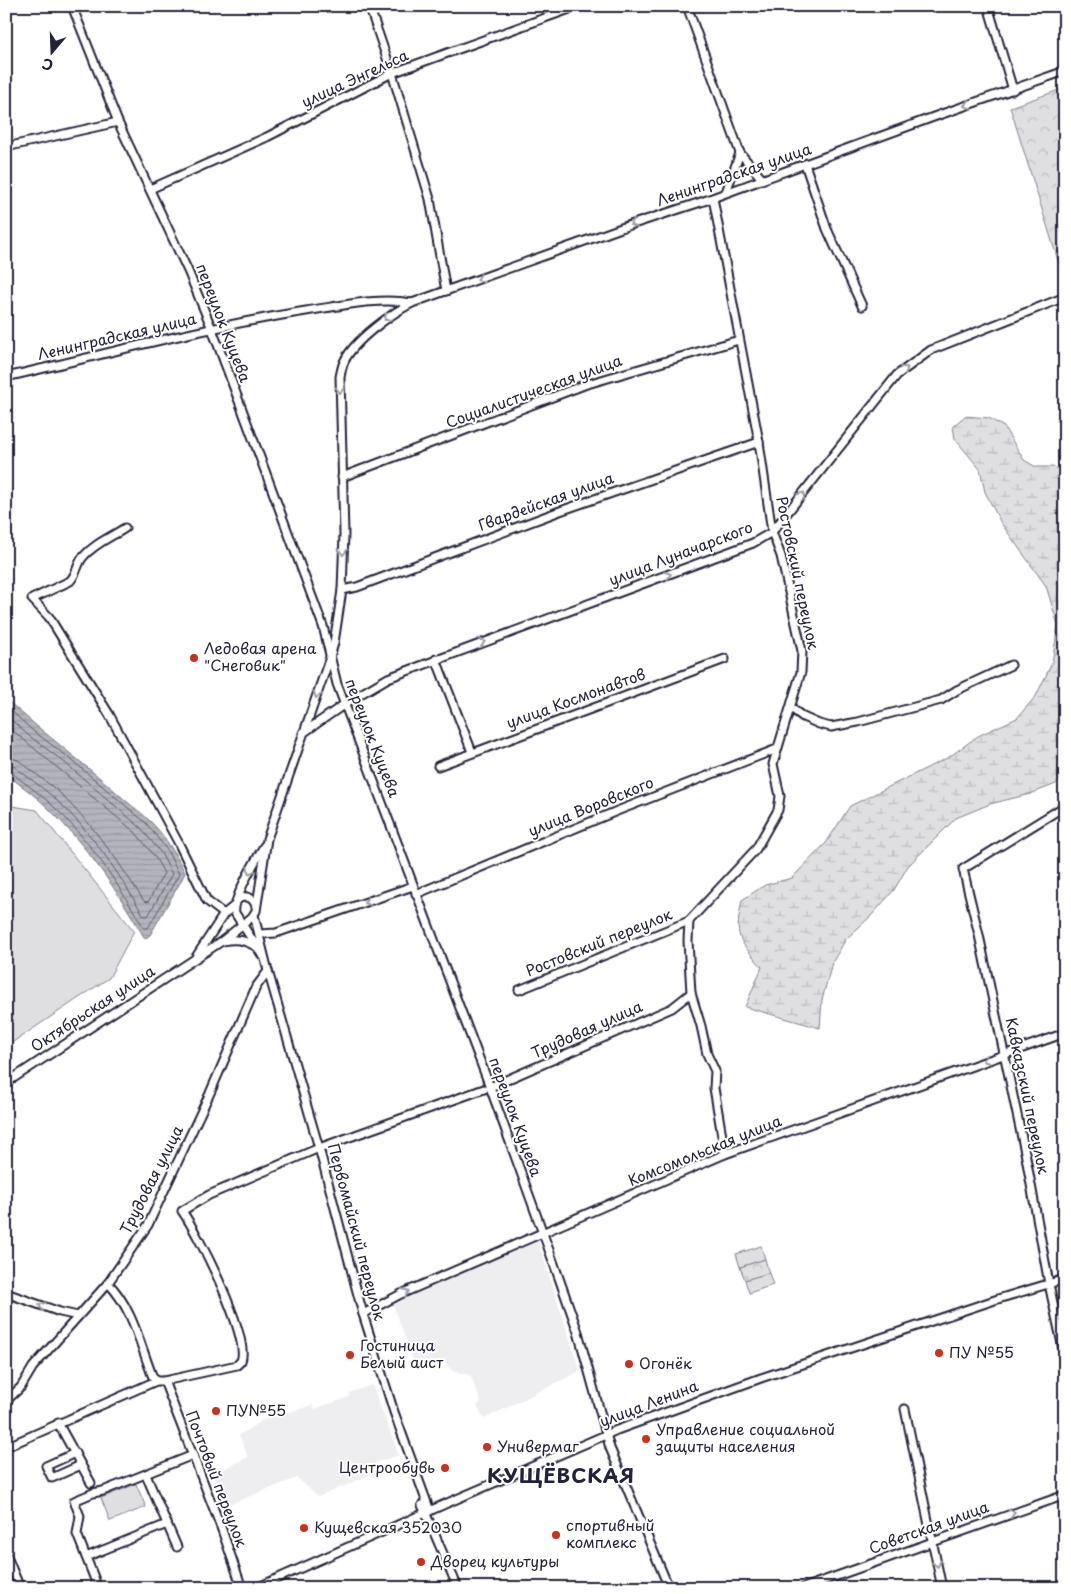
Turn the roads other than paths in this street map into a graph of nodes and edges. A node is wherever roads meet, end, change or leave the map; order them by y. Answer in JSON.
{"nodes":[{"id":1,"x":72,"y":6,"type":"edge"},
{"id":2,"x":369,"y":6,"type":"edge"},
{"id":3,"x":578,"y":6,"type":"edge"},
{"id":4,"x":686,"y":6,"type":"edge"},
{"id":5,"x":988,"y":6,"type":"edge"},
{"id":6,"x":1065,"y":71,"type":"edge"},
{"id":7,"x":392,"y":73,"type":"junction"},
{"id":8,"x":1013,"y":90,"type":"junction"},
{"id":9,"x":118,"y":122,"type":"junction"},
{"id":10,"x":6,"y":147,"type":"edge"},
{"id":11,"x":740,"y":153,"type":"junction"},
{"id":12,"x":805,"y":164,"type":"junction"},
{"id":13,"x":762,"y":179,"type":"junction"},
{"id":14,"x":150,"y":189,"type":"junction"},
{"id":15,"x":726,"y":192,"type":"junction"},
{"id":16,"x":713,"y":198,"type":"junction"},
{"id":17,"x":446,"y":291,"type":"junction"},
{"id":18,"x":1065,"y":297,"type":"edge"},
{"id":19,"x":412,"y":303,"type":"junction"},
{"id":20,"x":862,"y":306,"type":"dead end"},
{"id":21,"x":212,"y":329,"type":"junction"},
{"id":22,"x":739,"y":340,"type":"junction"},
{"id":23,"x":356,"y":345,"type":"joint"},
{"id":24,"x":6,"y":377,"type":"edge"},
{"id":25,"x":759,"y":442,"type":"junction"},
{"id":26,"x":342,"y":477,"type":"junction"},
{"id":27,"x":125,"y":528,"type":"dead end"},
{"id":28,"x":772,"y":532,"type":"junction"},
{"id":29,"x":342,"y":590,"type":"junction"},
{"id":30,"x":330,"y":657,"type":"junction"},
{"id":31,"x":436,"y":659,"type":"junction"},
{"id":32,"x":725,"y":659,"type":"dead end"},
{"id":33,"x":1011,"y":665,"type":"dead end"},
{"id":34,"x":345,"y":703,"type":"junction"},
{"id":35,"x":791,"y":708,"type":"junction"},
{"id":36,"x":303,"y":733,"type":"junction"},
{"id":37,"x":777,"y":749,"type":"junction"},
{"id":38,"x":472,"y":752,"type":"junction"},
{"id":39,"x":438,"y":766,"type":"dead end"},
{"id":40,"x":1065,"y":806,"type":"edge"},
{"id":41,"x":267,"y":839,"type":"junction"},
{"id":42,"x":413,"y":886,"type":"junction"},
{"id":43,"x":416,"y":894,"type":"junction"},
{"id":44,"x":234,"y":904,"type":"junction"},
{"id":45,"x":224,"y":914,"type":"junction"},
{"id":46,"x":253,"y":914,"type":"junction"},
{"id":47,"x":237,"y":915,"type":"junction"},
{"id":48,"x":689,"y":922,"type":"junction"},
{"id":49,"x":242,"y":924,"type":"junction"},
{"id":50,"x":260,"y":934,"type":"junction"},
{"id":51,"x":222,"y":941,"type":"junction"},
{"id":52,"x":256,"y":947,"type":"junction"},
{"id":53,"x":264,"y":957,"type":"junction"},
{"id":54,"x":195,"y":959,"type":"junction"},
{"id":55,"x":268,"y":971,"type":"junction"},
{"id":56,"x":519,"y":990,"type":"dead end"},
{"id":57,"x":691,"y":993,"type":"junction"},
{"id":58,"x":1065,"y":1033,"type":"edge"},
{"id":59,"x":1004,"y":1054,"type":"junction"},
{"id":60,"x":6,"y":1083,"type":"edge"},
{"id":61,"x":487,"y":1088,"type":"junction"},
{"id":62,"x":319,"y":1148,"type":"junction"},
{"id":63,"x":725,"y":1154,"type":"junction"},
{"id":64,"x":542,"y":1233,"type":"junction"},
{"id":65,"x":1065,"y":1279,"type":"edge"},
{"id":66,"x":108,"y":1283,"type":"junction"},
{"id":67,"x":1049,"y":1284,"type":"junction"},
{"id":68,"x":6,"y":1293,"type":"edge"},
{"id":69,"x":363,"y":1314,"type":"junction"},
{"id":70,"x":78,"y":1316,"type":"junction"},
{"id":71,"x":1065,"y":1358,"type":"edge"},
{"id":72,"x":160,"y":1381,"type":"junction"},
{"id":73,"x":6,"y":1401,"type":"edge"},
{"id":74,"x":905,"y":1409,"type":"dead end"},
{"id":75,"x":58,"y":1423,"type":"junction"},
{"id":76,"x":606,"y":1435,"type":"junction"},
{"id":77,"x":6,"y":1447,"type":"edge"},
{"id":78,"x":74,"y":1453,"type":"junction"},
{"id":79,"x":193,"y":1455,"type":"junction"},
{"id":80,"x":81,"y":1465,"type":"junction"},
{"id":81,"x":146,"y":1475,"type":"junction"},
{"id":82,"x":91,"y":1483,"type":"dead end"},
{"id":83,"x":1065,"y":1495,"type":"edge"},
{"id":84,"x":422,"y":1505,"type":"dead end"},
{"id":85,"x":427,"y":1512,"type":"junction"},
{"id":86,"x":167,"y":1524,"type":"junction"},
{"id":87,"x":933,"y":1541,"type":"junction"},
{"id":88,"x":177,"y":1547,"type":"dead end"},
{"id":89,"x":6,"y":1554,"type":"edge"},
{"id":90,"x":86,"y":1557,"type":"junction"},
{"id":91,"x":95,"y":1580,"type":"dead end"},
{"id":92,"x":20,"y":1588,"type":"edge"},
{"id":93,"x":242,"y":1588,"type":"edge"},
{"id":94,"x":256,"y":1588,"type":"edge"},
{"id":95,"x":458,"y":1588,"type":"edge"},
{"id":96,"x":669,"y":1588,"type":"edge"},
{"id":97,"x":803,"y":1588,"type":"edge"},
{"id":98,"x":942,"y":1588,"type":"edge"}],
"edges":[{"from":1,"to":9,"type":"street","name":"переулок Куцева"},
{"from":2,"to":7,"type":"street"},
{"from":3,"to":7,"type":"street","name":"улица Энгельса"},
{"from":4,"to":11,"type":"street"},
{"from":5,"to":8,"type":"street"},
{"from":6,"to":8,"type":"street","name":"Ленинградская улица"},
{"from":7,"to":14,"type":"street","name":"улица Энгельса"},
{"from":7,"to":17,"type":"street"},
{"from":8,"to":12,"type":"street","name":"Ленинградская улица","one_way":true},
{"from":9,"to":10,"type":"street"},
{"from":9,"to":14,"type":"street","name":"переулок Куцева"},
{"from":11,"to":13,"type":"street"},
{"from":11,"to":15,"type":"street"},
{"from":12,"to":13,"type":"street","name":"Ленинградская улица"},
{"from":12,"to":20,"type":"street"},
{"from":13,"to":15,"type":"street","name":"Ленинградская улица"},
{"from":14,"to":21,"type":"street","name":"переулок Куцева"},
{"from":15,"to":16,"type":"street","name":"Ленинградская улица"},
{"from":16,"to":17,"type":"street","name":"Ленинградская улица","one_way":true},
{"from":16,"to":22,"type":"street","name":"Ростовский переулок"},
{"from":17,"to":19,"type":"street","name":"Ленинградская улица"},
{"from":28,"to":18,"type":"street","name":"улица Луначарского","one_way":true},
{"from":19,"to":21,"type":"street","name":"Ленинградская улица"},
{"from":19,"to":23,"type":"street","name":"Ленинградская улица","one_way":true},
{"from":21,"to":24,"type":"street","name":"Ленинградская улица"},
{"from":21,"to":30,"type":"street","name":"переулок Куцева"},
{"from":22,"to":25,"type":"street","name":"Ростовский переулок"},
{"from":22,"to":26,"type":"street","name":"Социалистическая улица"},
{"from":23,"to":26,"type":"street","name":"переулок Куцева","one_way":true},
{"from":25,"to":28,"type":"street","name":"Ростовский переулок"},
{"from":25,"to":29,"type":"street","name":"Гвардейская улица"},
{"from":26,"to":29,"type":"street","name":"переулок Куцева","one_way":true},
{"from":27,"to":45,"type":"street"},
{"from":31,"to":28,"type":"street","name":"улица Луначарского","one_way":true},
{"from":28,"to":35,"type":"street","name":"Ростовский переулок"},
{"from":29,"to":30,"type":"street","name":"переулок Куцева"},
{"from":30,"to":34,"type":"street","name":"переулок Куцева"},
{"from":30,"to":36,"type":"street","name":"Первомайский переулок","one_way":true},
{"from":31,"to":34,"type":"street","name":"улица Луначарского"},
{"from":31,"to":38,"type":"street"},
{"from":32,"to":38,"type":"street","name":"улица Космонавтов"},
{"from":33,"to":35,"type":"street"},
{"from":34,"to":36,"type":"street","name":"улица Луначарского"},
{"from":34,"to":42,"type":"street","name":"переулок Куцева"},
{"from":35,"to":37,"type":"street","name":"Ростовский переулок"},
{"from":36,"to":41,"type":"street","name":"Первомайский переулок"},
{"from":37,"to":43,"type":"street","name":"улица Воровского"},
{"from":37,"to":48,"type":"street","name":"Ростовский переулок"},
{"from":38,"to":39,"type":"street","name":"улица Космонавтов"},
{"from":40,"to":59,"type":"street","name":"Кавказский переулок"},
{"from":41,"to":44,"type":"street","name":"Первомайский переулок","one_way":true},
{"from":41,"to":46,"type":"street","name":"Первомайский переулок"},
{"from":42,"to":43,"type":"street","name":"переулок Куцева"},
{"from":42,"to":50,"type":"street","one_way":true},
{"from":43,"to":61,"type":"street","name":"переулок Куцева"},
{"from":44,"to":45,"type":"street","name":"Октябрьская улица"},
{"from":44,"to":46,"type":"street"},
{"from":44,"to":47,"type":"street"},
{"from":45,"to":54,"type":"street","name":"Октябрьская улица"},
{"from":46,"to":47,"type":"street"},
{"from":46,"to":49,"type":"street","name":"Октябрьская улица"},
{"from":46,"to":50,"type":"street","name":"Первомайский переулок"},
{"from":47,"to":49,"type":"street","name":"Первомайский переулок"},
{"from":48,"to":56,"type":"street","name":"Ростовский переулок"},
{"from":48,"to":57,"type":"street","name":"Ростовский переулок"},
{"from":49,"to":51,"type":"street","name":"Октябрьская улица"},
{"from":49,"to":52,"type":"street","name":"Первомайский переулок"},
{"from":50,"to":53,"type":"street","name":"Первомайский переулок"},
{"from":51,"to":52,"type":"street"},
{"from":51,"to":54,"type":"street","name":"Октябрьская улица"},
{"from":52,"to":53,"type":"street","name":"Первомайский переулок"},
{"from":53,"to":55,"type":"street","name":"Первомайский переулок"},
{"from":54,"to":60,"type":"street","name":"Октябрьская улица"},
{"from":55,"to":62,"type":"street","name":"Первомайский переулок"},
{"from":55,"to":66,"type":"street","name":"Трудовая улица"},
{"from":57,"to":61,"type":"street","name":"Трудовая улица"},
{"from":57,"to":63,"type":"street","name":"Ростовский переулок"},
{"from":58,"to":59,"type":"street","name":"Комсомольская улица"},
{"from":59,"to":63,"type":"street","name":"Комсомольская улица","one_way":true},
{"from":59,"to":67,"type":"street","name":"Кавказский переулок"},
{"from":61,"to":62,"type":"street","name":"Трудовая улица"},
{"from":61,"to":64,"type":"street","name":"переулок Куцева"},
{"from":62,"to":69,"type":"street","name":"Первомайский переулок"},
{"from":62,"to":72,"type":"street","name":"Трудовая улица"},
{"from":63,"to":64,"type":"street","name":"Комсомольская улица"},
{"from":69,"to":64,"type":"street","name":"Комсомольская улица","one_way":true},
{"from":64,"to":76,"type":"street","name":"переулок Куцева"},
{"from":65,"to":67,"type":"street","name":"улица Ленина"},
{"from":66,"to":70,"type":"street","name":"Трудовая улица"},
{"from":66,"to":72,"type":"street","name":"Почтовый переулок"},
{"from":67,"to":71,"type":"street","name":"Кавказский переулок"},
{"from":67,"to":76,"type":"street","name":"улица Ленина"},
{"from":70,"to":68,"type":"street","one_way":true},
{"from":69,"to":85,"type":"street","name":"Первомайский переулок"},
{"from":70,"to":73,"type":"street","name":"Трудовая улица"},
{"from":72,"to":75,"type":"street"},
{"from":72,"to":79,"type":"street","name":"Почтовый переулок"},
{"from":74,"to":87,"type":"street"},
{"from":75,"to":77,"type":"street"},
{"from":75,"to":78,"type":"street"},
{"from":76,"to":85,"type":"street","name":"улица Ленина"},
{"from":76,"to":96,"type":"street","name":"переулок Куцева"},
{"from":78,"to":80,"type":"street"},
{"from":78,"to":80,"type":"street"},
{"from":79,"to":81,"type":"street"},
{"from":79,"to":93,"type":"street","name":"Почтовый переулок"},
{"from":80,"to":82,"type":"street"},
{"from":81,"to":86,"type":"street"},
{"from":81,"to":90,"type":"street"},
{"from":87,"to":83,"type":"street","name":"Советская улица","one_way":true},
{"from":84,"to":85,"type":"street","name":"Первомайский переулок"},
{"from":85,"to":94,"type":"street","name":"улица Ленина"},
{"from":85,"to":95,"type":"street","name":"Первомайский переулок"},
{"from":86,"to":88,"type":"street"},
{"from":86,"to":90,"type":"street"},
{"from":87,"to":97,"type":"street","name":"Советская улица"},
{"from":87,"to":98,"type":"street","one_way":true},
{"from":89,"to":92,"type":"street"},
{"from":90,"to":91,"type":"street"}]}
